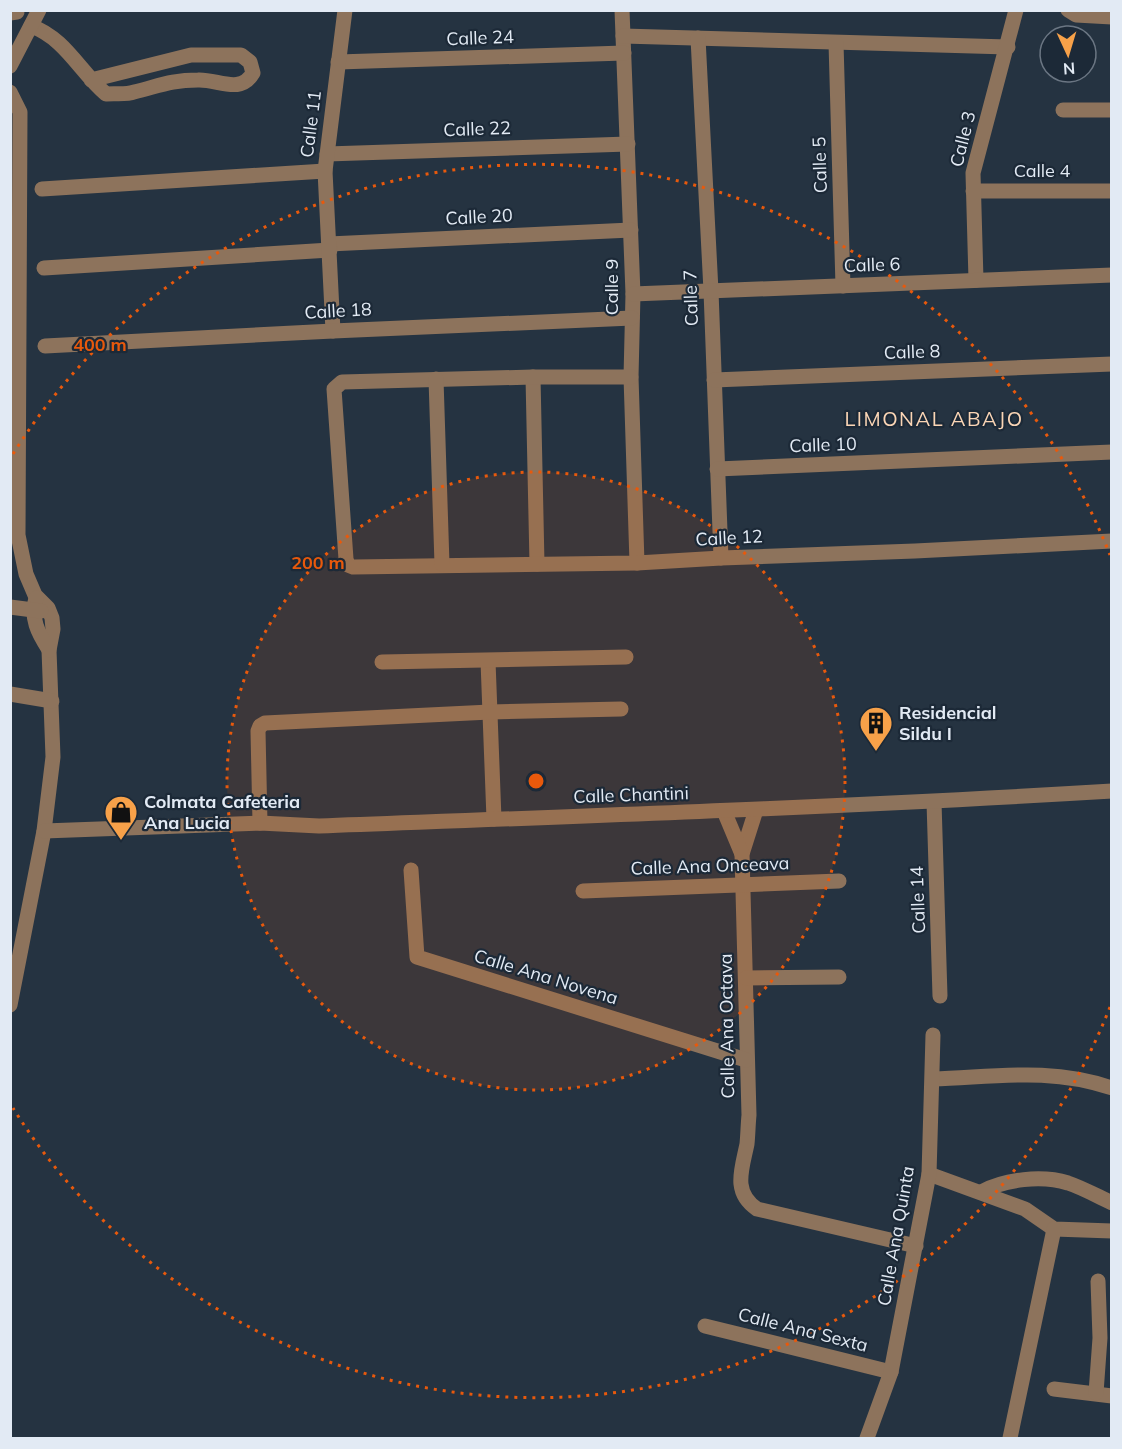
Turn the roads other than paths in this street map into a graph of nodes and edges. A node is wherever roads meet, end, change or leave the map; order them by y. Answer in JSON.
{"nodes":[{"id":1,"x":39,"y":10,"type":"edge"},
{"id":2,"x":345,"y":10,"type":"edge"},
{"id":3,"x":622,"y":10,"type":"edge"},
{"id":4,"x":1016,"y":10,"type":"edge"},
{"id":5,"x":1068,"y":10,"type":"edge"},
{"id":6,"x":1112,"y":17,"type":"edge"},
{"id":7,"x":31,"y":26,"type":"junction"},
{"id":8,"x":623,"y":36,"type":"junction"},
{"id":9,"x":698,"y":38,"type":"junction"},
{"id":10,"x":836,"y":43,"type":"junction"},
{"id":11,"x":1008,"y":47,"type":"junction"},
{"id":12,"x":624,"y":53,"type":"junction"},
{"id":13,"x":338,"y":62,"type":"junction"},
{"id":14,"x":10,"y":66,"type":"edge"},
{"id":15,"x":91,"y":81,"type":"junction"},
{"id":16,"x":10,"y":92,"type":"edge"},
{"id":17,"x":1063,"y":110,"type":"dead end"},
{"id":18,"x":1112,"y":110,"type":"edge"},
{"id":19,"x":628,"y":144,"type":"junction"},
{"id":20,"x":327,"y":154,"type":"junction"},
{"id":21,"x":325,"y":171,"type":"junction"},
{"id":22,"x":42,"y":189,"type":"dead end"},
{"id":23,"x":1112,"y":190,"type":"edge"},
{"id":24,"x":973,"y":191,"type":"junction"},
{"id":25,"x":15,"y":194,"type":"edge"},
{"id":26,"x":631,"y":230,"type":"junction"},
{"id":27,"x":10,"y":231,"type":"edge"},
{"id":28,"x":329,"y":247,"type":"junction"},
{"id":29,"x":20,"y":251,"type":"junction"},
{"id":30,"x":44,"y":268,"type":"dead end"},
{"id":31,"x":1112,"y":275,"type":"edge"},
{"id":32,"x":976,"y":280,"type":"junction"},
{"id":33,"x":843,"y":286,"type":"junction"},
{"id":34,"x":711,"y":291,"type":"junction"},
{"id":35,"x":633,"y":294,"type":"junction"},
{"id":36,"x":632,"y":318,"type":"junction"},
{"id":37,"x":333,"y":331,"type":"junction"},
{"id":38,"x":45,"y":346,"type":"dead end"},
{"id":39,"x":1112,"y":364,"type":"edge"},
{"id":40,"x":533,"y":377,"type":"junction"},
{"id":41,"x":631,"y":377,"type":"junction"},
{"id":42,"x":436,"y":379,"type":"junction"},
{"id":43,"x":714,"y":380,"type":"junction"},
{"id":44,"x":1112,"y":452,"type":"edge"},
{"id":45,"x":717,"y":469,"type":"junction"},
{"id":46,"x":14,"y":534,"type":"edge"},
{"id":47,"x":1112,"y":541,"type":"edge"},
{"id":48,"x":721,"y":558,"type":"junction"},
{"id":49,"x":637,"y":563,"type":"junction"},
{"id":50,"x":442,"y":564,"type":"junction"},
{"id":51,"x":537,"y":564,"type":"junction"},
{"id":52,"x":35,"y":604,"type":"junction"},
{"id":53,"x":10,"y":606,"type":"edge"},
{"id":54,"x":49,"y":650,"type":"junction"},
{"id":55,"x":626,"y":657,"type":"dead end"},
{"id":56,"x":488,"y":661,"type":"junction"},
{"id":57,"x":382,"y":662,"type":"dead end"},
{"id":58,"x":10,"y":693,"type":"edge"},
{"id":59,"x":52,"y":701,"type":"junction"},
{"id":60,"x":621,"y":709,"type":"dead end"},
{"id":61,"x":490,"y":712,"type":"junction"},
{"id":62,"x":1112,"y":791,"type":"edge"},
{"id":63,"x":934,"y":802,"type":"junction"},
{"id":64,"x":756,"y":810,"type":"junction"},
{"id":65,"x":724,"y":811,"type":"junction"},
{"id":66,"x":494,"y":819,"type":"junction"},
{"id":67,"x":260,"y":824,"type":"junction"},
{"id":68,"x":44,"y":831,"type":"junction"},
{"id":69,"x":742,"y":854,"type":"junction"},
{"id":70,"x":411,"y":870,"type":"dead end"},
{"id":71,"x":839,"y":881,"type":"dead end"},
{"id":72,"x":742,"y":884,"type":"junction"},
{"id":73,"x":583,"y":891,"type":"dead end"},
{"id":74,"x":839,"y":976,"type":"dead end"},
{"id":75,"x":746,"y":978,"type":"junction"},
{"id":76,"x":940,"y":996,"type":"dead end"},
{"id":77,"x":10,"y":1005,"type":"edge"},
{"id":78,"x":933,"y":1035,"type":"dead end"},
{"id":79,"x":746,"y":1060,"type":"junction"},
{"id":80,"x":933,"y":1079,"type":"junction"},
{"id":81,"x":1112,"y":1088,"type":"edge"},
{"id":82,"x":929,"y":1174,"type":"junction"},
{"id":83,"x":981,"y":1192,"type":"junction"},
{"id":84,"x":1112,"y":1203,"type":"edge"},
{"id":85,"x":1054,"y":1229,"type":"junction"},
{"id":86,"x":1112,"y":1231,"type":"edge"},
{"id":87,"x":916,"y":1246,"type":"junction"},
{"id":88,"x":1098,"y":1281,"type":"dead end"},
{"id":89,"x":705,"y":1326,"type":"dead end"},
{"id":90,"x":891,"y":1372,"type":"junction"},
{"id":91,"x":1054,"y":1389,"type":"dead end"},
{"id":92,"x":1096,"y":1394,"type":"junction"},
{"id":93,"x":1112,"y":1396,"type":"edge"},
{"id":94,"x":867,"y":1438,"type":"edge"},
{"id":95,"x":1010,"y":1438,"type":"edge"}],
"edges":[{"from":1,"to":7,"type":"street"},
{"from":2,"to":13,"type":"street","name":"Calle 11"},
{"from":3,"to":8,"type":"street","name":"Calle 9"},
{"from":4,"to":11,"type":"street","name":"Calle 3"},
{"from":5,"to":6,"type":"street"},
{"from":7,"to":14,"type":"street"},
{"from":7,"to":15,"type":"street"},
{"from":8,"to":9,"type":"street"},
{"from":8,"to":12,"type":"street","name":"Calle 9"},
{"from":9,"to":10,"type":"street"},
{"from":9,"to":34,"type":"street","name":"Calle 7"},
{"from":10,"to":11,"type":"street"},
{"from":10,"to":33,"type":"street","name":"Calle 5"},
{"from":11,"to":24,"type":"street","name":"Calle 3"},
{"from":12,"to":13,"type":"street","name":"Calle 24"},
{"from":12,"to":19,"type":"street","name":"Calle 9"},
{"from":13,"to":20,"type":"street","name":"Calle 11"},
{"from":15,"to":15,"type":"street"},
{"from":16,"to":25,"type":"street"},
{"from":17,"to":18,"type":"street"},
{"from":19,"to":20,"type":"street","name":"Calle 22"},
{"from":19,"to":26,"type":"street","name":"Calle 9"},
{"from":20,"to":21,"type":"street","name":"Calle 11"},
{"from":21,"to":22,"type":"street"},
{"from":21,"to":28,"type":"street","name":"Calle 11"},
{"from":23,"to":24,"type":"street","name":"Calle 4"},
{"from":24,"to":32,"type":"street","name":"Calle 3"},
{"from":25,"to":29,"type":"street"},
{"from":26,"to":28,"type":"street","name":"Calle 20"},
{"from":26,"to":35,"type":"street","name":"Calle 9"},
{"from":27,"to":29,"type":"street"},
{"from":28,"to":30,"type":"street","name":"Calle 20"},
{"from":28,"to":37,"type":"street","name":"Calle 11"},
{"from":29,"to":46,"type":"street"},
{"from":31,"to":32,"type":"street","name":"Calle 6"},
{"from":32,"to":33,"type":"street","name":"Calle 6"},
{"from":33,"to":34,"type":"street","name":"Calle 6"},
{"from":34,"to":35,"type":"street","name":"Calle 6"},
{"from":34,"to":43,"type":"street","name":"Calle 7"},
{"from":35,"to":36,"type":"street","name":"Calle 9"},
{"from":36,"to":37,"type":"street","name":"Calle 18"},
{"from":36,"to":41,"type":"street","name":"Calle 9"},
{"from":37,"to":38,"type":"street","name":"Calle 18"},
{"from":39,"to":43,"type":"street","name":"Calle 8"},
{"from":40,"to":41,"type":"street"},
{"from":40,"to":42,"type":"street"},
{"from":40,"to":51,"type":"street"},
{"from":41,"to":49,"type":"street","name":"Calle 9"},
{"from":42,"to":50,"type":"street"},
{"from":42,"to":50,"type":"street","name":"Calle 12"},
{"from":43,"to":45,"type":"street","name":"Calle 7"},
{"from":44,"to":45,"type":"street","name":"Calle 10"},
{"from":45,"to":48,"type":"street","name":"Calle 7"},
{"from":46,"to":52,"type":"street"},
{"from":47,"to":48,"type":"street","name":"Calle 12"},
{"from":48,"to":49,"type":"street","name":"Calle 12"},
{"from":49,"to":51,"type":"street","name":"Calle 12"},
{"from":50,"to":51,"type":"street","name":"Calle 12"},
{"from":52,"to":53,"type":"street"},
{"from":52,"to":54,"type":"street"},
{"from":52,"to":54,"type":"street"},
{"from":54,"to":59,"type":"street"},
{"from":55,"to":56,"type":"street"},
{"from":56,"to":57,"type":"street"},
{"from":56,"to":61,"type":"street"},
{"from":58,"to":59,"type":"street"},
{"from":59,"to":68,"type":"street"},
{"from":60,"to":61,"type":"street"},
{"from":61,"to":66,"type":"street"},
{"from":61,"to":67,"type":"street"},
{"from":62,"to":63,"type":"street","name":"Calle Chantini"},
{"from":63,"to":64,"type":"street","name":"Calle Chantini"},
{"from":63,"to":76,"type":"street","name":"Calle 14"},
{"from":64,"to":65,"type":"street","name":"Calle Chantini"},
{"from":64,"to":69,"type":"street","name":"Calle Ana Octava"},
{"from":65,"to":66,"type":"street","name":"Calle Chantini"},
{"from":65,"to":69,"type":"street","name":"Calle Ana Octava"},
{"from":66,"to":67,"type":"street","name":"Calle Chantini"},
{"from":67,"to":68,"type":"street","name":"Calle Chantini"},
{"from":68,"to":77,"type":"street"},
{"from":69,"to":72,"type":"street","name":"Calle Ana Octava"},
{"from":70,"to":79,"type":"street","name":"Calle Ana Novena"},
{"from":71,"to":72,"type":"street","name":"Calle Ana Onceava"},
{"from":72,"to":73,"type":"street","name":"Calle Ana Onceava"},
{"from":72,"to":75,"type":"street","name":"Calle Ana Octava"},
{"from":74,"to":75,"type":"street"},
{"from":75,"to":79,"type":"street","name":"Calle Ana Octava"},
{"from":78,"to":80,"type":"street","name":"Calle Ana Quinta"},
{"from":79,"to":87,"type":"street","name":"Calle Ana Octava"},
{"from":80,"to":81,"type":"street"},
{"from":80,"to":82,"type":"street","name":"Calle Ana Quinta"},
{"from":82,"to":83,"type":"street"},
{"from":82,"to":87,"type":"street","name":"Calle Ana Quinta"},
{"from":83,"to":84,"type":"street"},
{"from":83,"to":85,"type":"street"},
{"from":85,"to":86,"type":"street"},
{"from":85,"to":95,"type":"street"},
{"from":87,"to":90,"type":"street","name":"Calle Ana Quinta"},
{"from":88,"to":92,"type":"street"},
{"from":89,"to":90,"type":"street","name":"Calle Ana Sexta"},
{"from":90,"to":94,"type":"street","name":"Calle Ana Quinta"},
{"from":91,"to":92,"type":"street"},
{"from":92,"to":93,"type":"street"}]}
